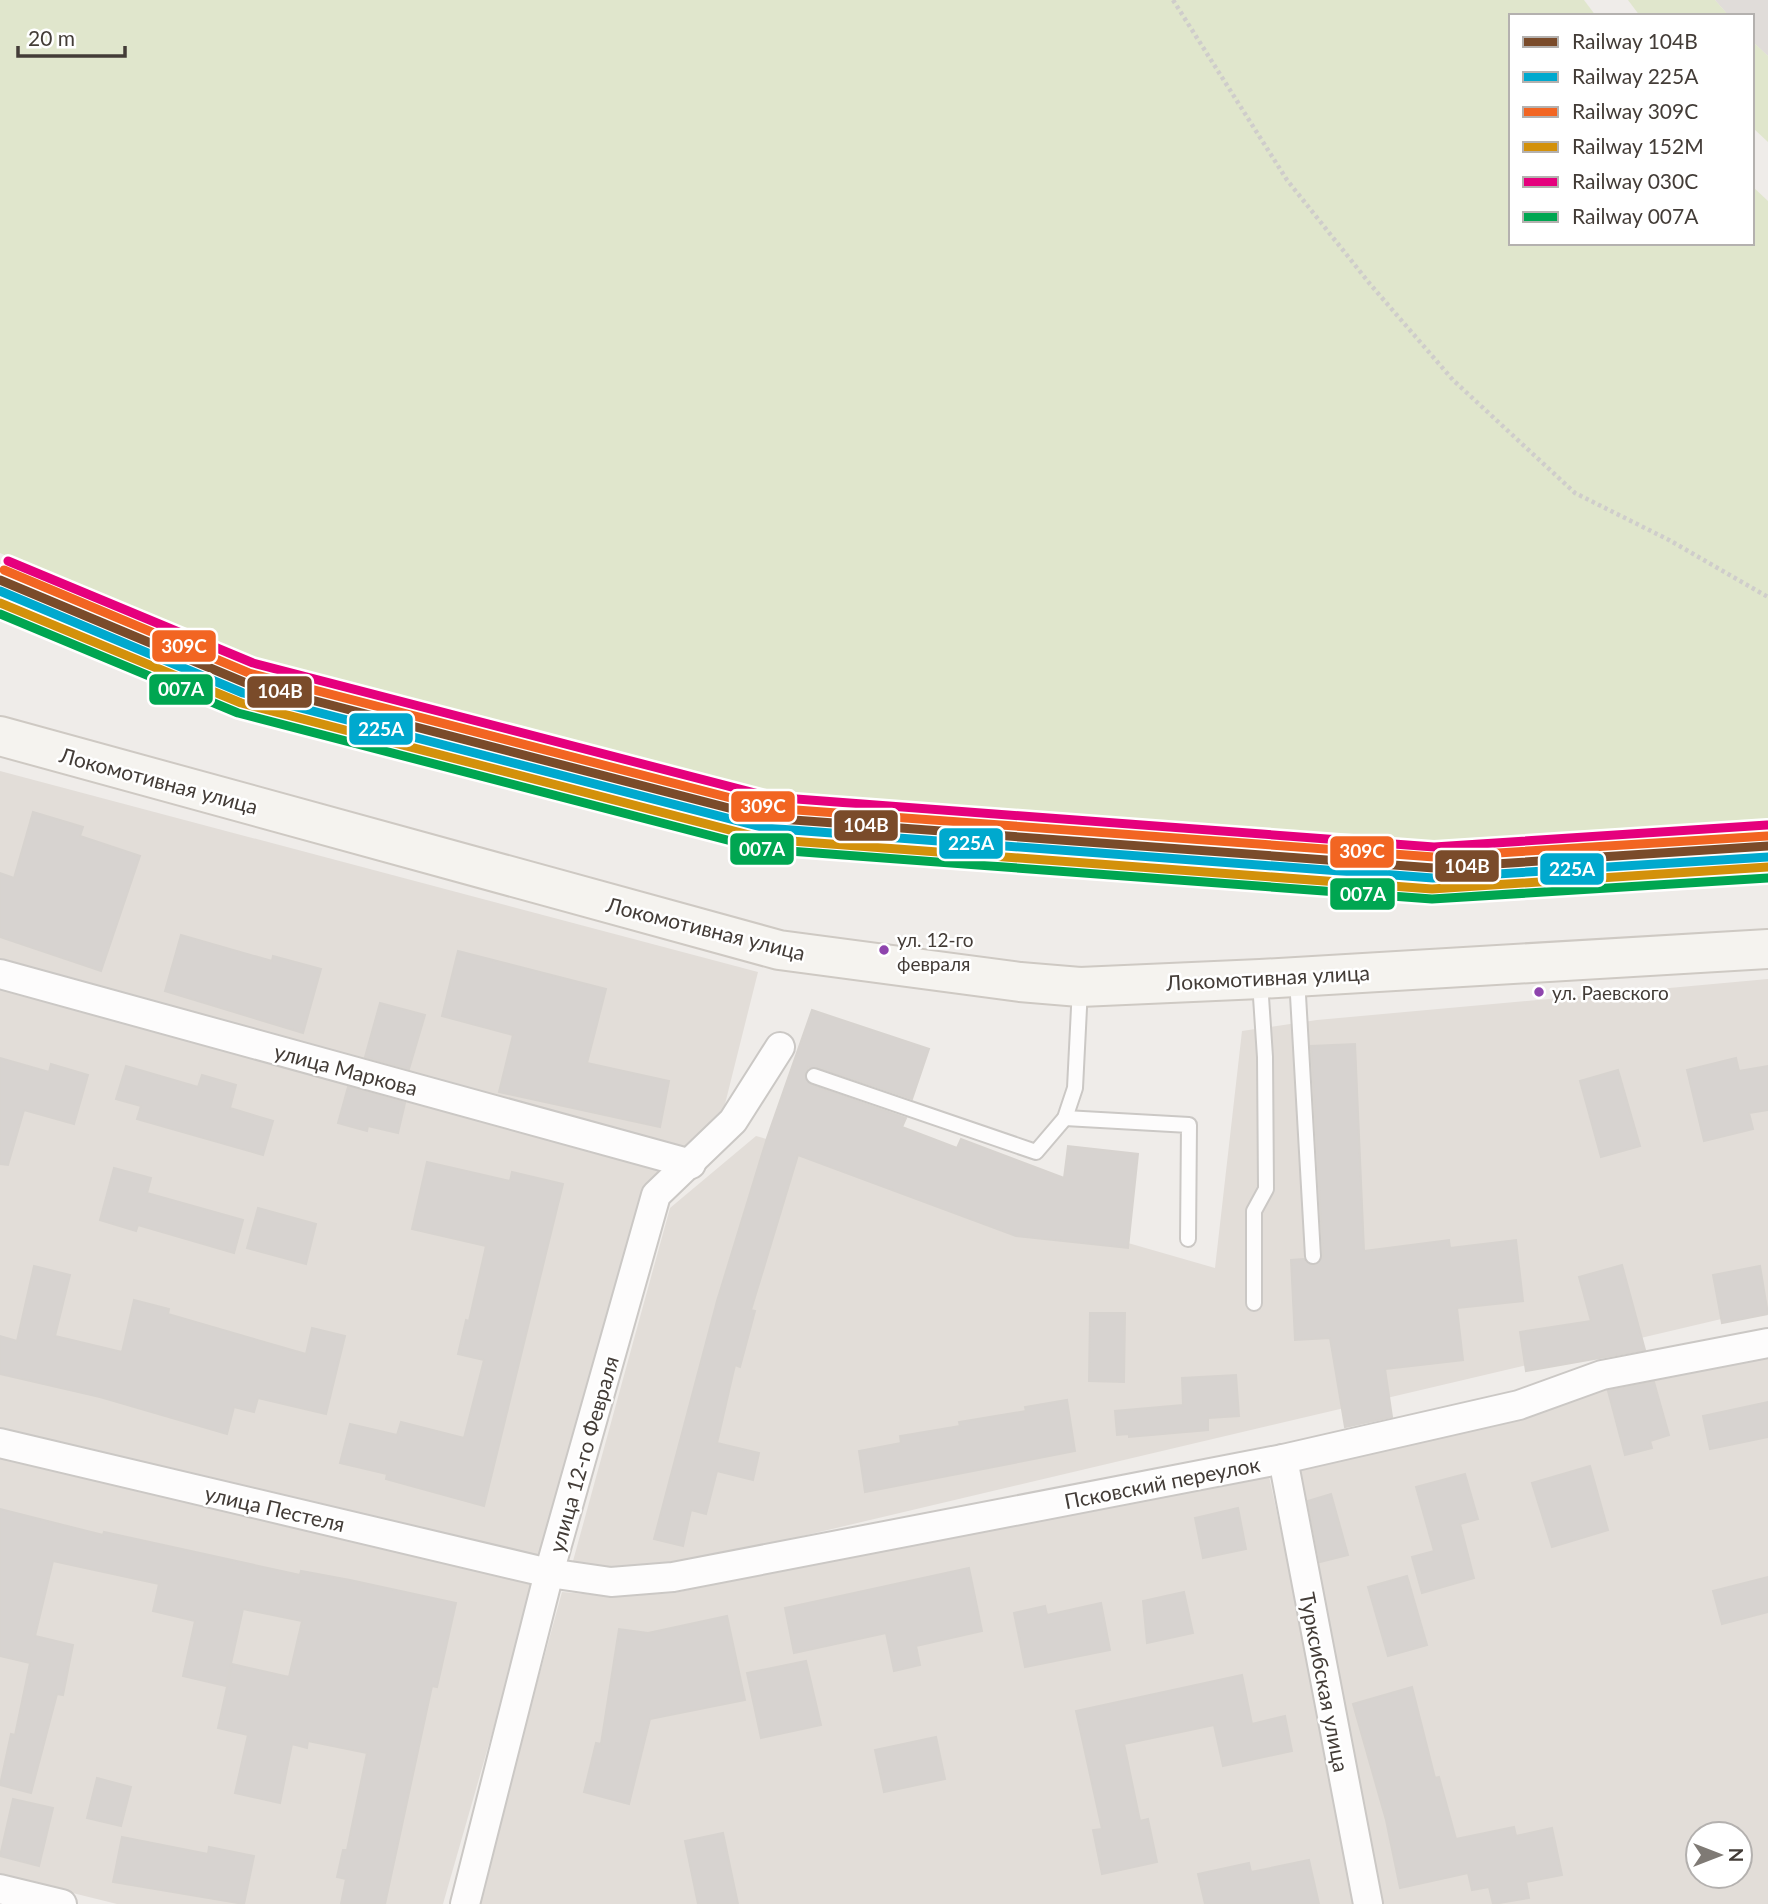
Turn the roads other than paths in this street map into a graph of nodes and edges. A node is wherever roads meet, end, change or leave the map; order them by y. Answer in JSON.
{"nodes":[{"id":1,"x":0,"y":736,"type":"edge"},
{"id":2,"x":1768,"y":949,"type":"edge"},
{"id":3,"x":0,"y":974,"type":"edge"},
{"id":4,"x":1297,"y":976,"type":"junction"},
{"id":5,"x":1260,"y":979,"type":"junction"},
{"id":6,"x":1080,"y":987,"type":"junction"},
{"id":7,"x":780,"y":1047,"type":"dead end"},
{"id":8,"x":814,"y":1076,"type":"dead end"},
{"id":9,"x":1065,"y":1118,"type":"junction"},
{"id":10,"x":691,"y":1164,"type":"junction"},
{"id":11,"x":1188,"y":1240,"type":"dead end"},
{"id":12,"x":1313,"y":1256,"type":"dead end"},
{"id":13,"x":1254,"y":1303,"type":"dead end"},
{"id":14,"x":1768,"y":1342,"type":"edge"},
{"id":15,"x":0,"y":1443,"type":"edge"},
{"id":16,"x":1283,"y":1459,"type":"junction"},
{"id":17,"x":549,"y":1573,"type":"junction"},
{"id":18,"x":0,"y":1889,"type":"edge"},
{"id":19,"x":62,"y":1904,"type":"edge"},
{"id":20,"x":465,"y":1904,"type":"edge"},
{"id":21,"x":1368,"y":1904,"type":"edge"}],
"edges":[{"from":1,"to":6,"type":"street","name":"Локомотивная улица"},
{"from":2,"to":4,"type":"street","name":"Локомотивная улица"},
{"from":3,"to":10,"type":"street","name":"улица Маркова"},
{"from":4,"to":5,"type":"street","name":"Локомотивная улица"},
{"from":4,"to":12,"type":"lane"},
{"from":5,"to":6,"type":"street","name":"Локомотивная улица"},
{"from":5,"to":13,"type":"lane"},
{"from":6,"to":9,"type":"lane"},
{"from":7,"to":10,"type":"street","name":"улица 12-го Февраля"},
{"from":8,"to":9,"type":"lane"},
{"from":9,"to":11,"type":"lane"},
{"from":10,"to":17,"type":"street","name":"улица 12-го Февраля"},
{"from":14,"to":16,"type":"street","name":"Псковский переулок"},
{"from":15,"to":17,"type":"street","name":"улица Пестеля"},
{"from":16,"to":17,"type":"street","name":"Псковский переулок"},
{"from":16,"to":21,"type":"street","name":"Турксибская улица"},
{"from":17,"to":20,"type":"street","name":"улица 12-го Февраля"},
{"from":18,"to":19,"type":"street"}]}
